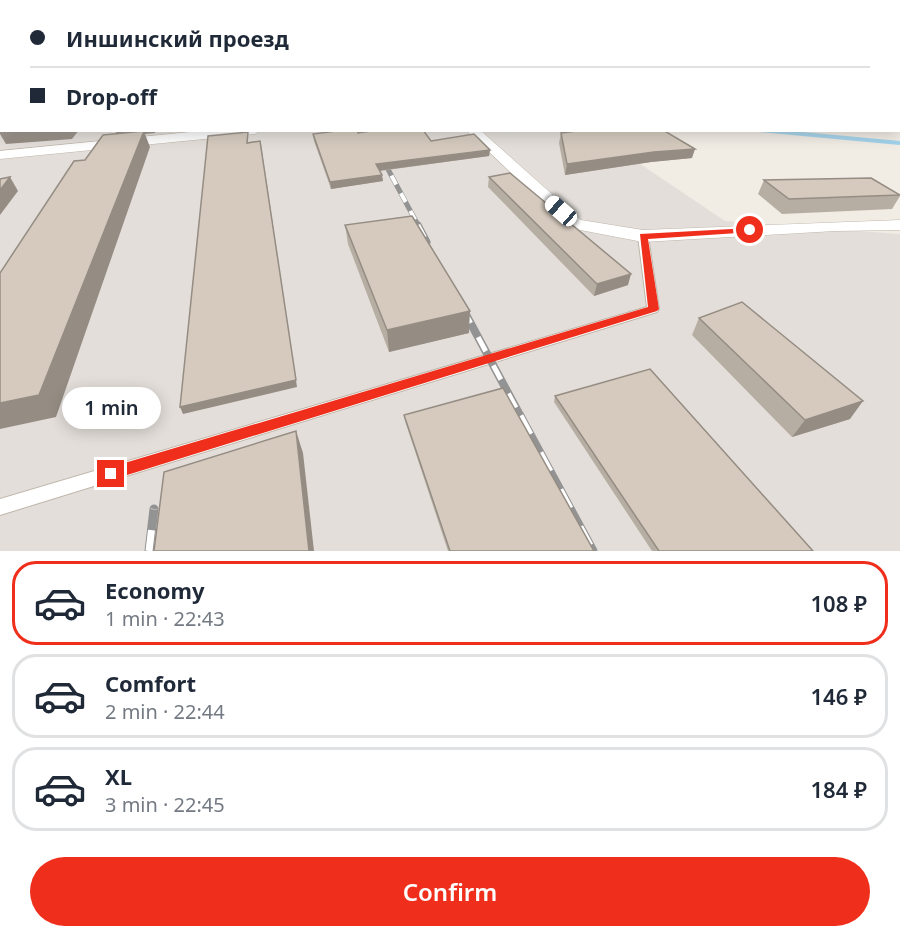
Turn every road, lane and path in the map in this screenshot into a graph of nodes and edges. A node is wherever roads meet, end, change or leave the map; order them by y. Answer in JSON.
{"nodes":[{"id":1,"x":235,"y":132,"type":"edge"},
{"id":2,"x":474,"y":132,"type":"edge"},
{"id":3,"x":0,"y":155,"type":"edge"},
{"id":4,"x":900,"y":225,"type":"edge"},
{"id":5,"x":643,"y":236,"type":"junction"},
{"id":6,"x":0,"y":507,"type":"edge"}],
"edges":[{"from":1,"to":3,"type":"street"},
{"from":2,"to":5,"type":"street"},
{"from":4,"to":5,"type":"street"},
{"from":5,"to":6,"type":"lane"}]}
